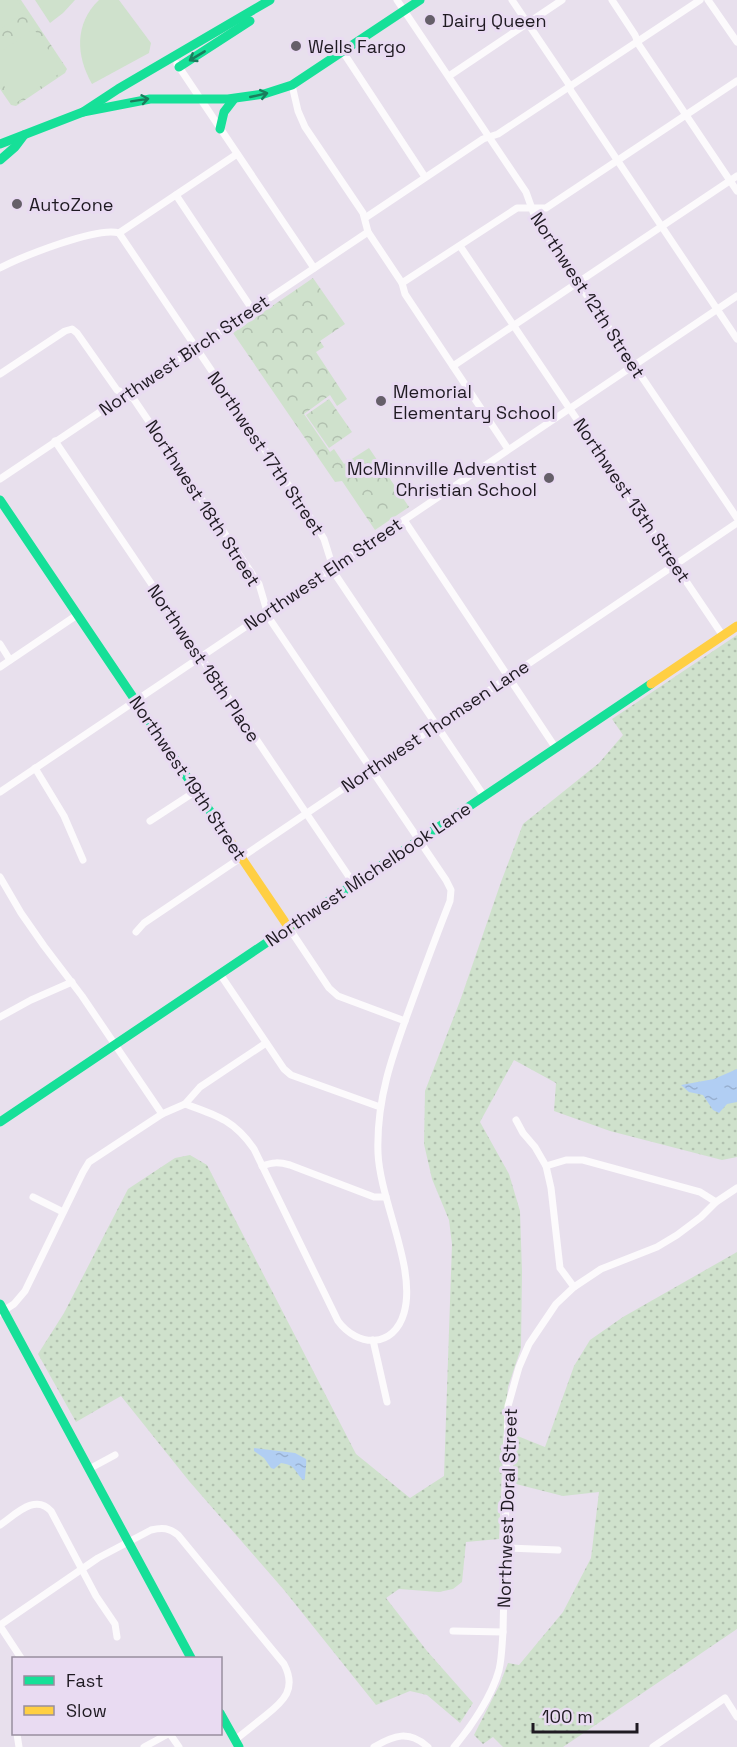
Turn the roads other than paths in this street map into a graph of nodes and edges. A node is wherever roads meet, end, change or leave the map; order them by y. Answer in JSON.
{"nodes":[{"id":1,"x":275,"y":0,"type":"edge"},
{"id":2,"x":398,"y":0,"type":"edge"},
{"id":3,"x":420,"y":0,"type":"edge"},
{"id":4,"x":512,"y":0,"type":"edge"},
{"id":5,"x":562,"y":0,"type":"edge"},
{"id":6,"x":612,"y":0,"type":"edge"},
{"id":7,"x":700,"y":0,"type":"edge"},
{"id":8,"x":708,"y":0,"type":"edge"},
{"id":9,"x":405,"y":10,"type":"junction"},
{"id":10,"x":528,"y":23,"type":"junction"},
{"id":11,"x":638,"y":41,"type":"junction"},
{"id":12,"x":737,"y":42,"type":"edge"},
{"id":13,"x":343,"y":52,"type":"junction"},
{"id":14,"x":173,"y":57,"type":"junction"},
{"id":15,"x":179,"y":67,"type":"junction"},
{"id":16,"x":448,"y":76,"type":"junction"},
{"id":17,"x":737,"y":81,"type":"edge"},
{"id":18,"x":292,"y":85,"type":"junction"},
{"id":19,"x":569,"y":87,"type":"junction"},
{"id":20,"x":201,"y":99,"type":"junction"},
{"id":21,"x":234,"y":99,"type":"junction"},
{"id":22,"x":83,"y":112,"type":"junction"},
{"id":23,"x":685,"y":114,"type":"junction"},
{"id":24,"x":220,"y":129,"type":"junction"},
{"id":25,"x":24,"y":135,"type":"junction"},
{"id":26,"x":489,"y":137,"type":"junction"},
{"id":27,"x":1,"y":140,"type":"edge"},
{"id":28,"x":237,"y":154,"type":"junction"},
{"id":29,"x":0,"y":160,"type":"edge"},
{"id":30,"x":618,"y":161,"type":"junction"},
{"id":31,"x":425,"y":177,"type":"junction"},
{"id":32,"x":734,"y":178,"type":"edge"},
{"id":33,"x":737,"y":191,"type":"edge"},
{"id":34,"x":176,"y":195,"type":"junction"},
{"id":35,"x":531,"y":208,"type":"junction"},
{"id":36,"x":365,"y":218,"type":"junction"},
{"id":37,"x":661,"y":226,"type":"junction"},
{"id":38,"x":368,"y":232,"type":"junction"},
{"id":39,"x":119,"y":233,"type":"junction"},
{"id":40,"x":460,"y":246,"type":"junction"},
{"id":41,"x":0,"y":268,"type":"edge"},
{"id":42,"x":314,"y":268,"type":"junction"},
{"id":43,"x":578,"y":282,"type":"junction"},
{"id":44,"x":402,"y":283,"type":"junction"},
{"id":45,"x":737,"y":296,"type":"edge"},
{"id":46,"x":252,"y":309,"type":"junction"},
{"id":47,"x":717,"y":309,"type":"junction"},
{"id":48,"x":513,"y":325,"type":"junction"},
{"id":49,"x":737,"y":339,"type":"edge"},
{"id":50,"x":196,"y":347,"type":"junction"},
{"id":51,"x":633,"y":364,"type":"junction"},
{"id":52,"x":453,"y":366,"type":"junction"},
{"id":53,"x":0,"y":374,"type":"edge"},
{"id":54,"x":125,"y":395,"type":"junction"},
{"id":55,"x":569,"y":408,"type":"junction"},
{"id":56,"x":55,"y":441,"type":"junction"},
{"id":57,"x":508,"y":449,"type":"junction"},
{"id":58,"x":0,"y":479,"type":"edge"},
{"id":59,"x":0,"y":500,"type":"edge"},
{"id":60,"x":737,"y":518,"type":"edge"},
{"id":61,"x":404,"y":520,"type":"junction"},
{"id":62,"x":737,"y":523,"type":"edge"},
{"id":63,"x":675,"y":564,"type":"junction"},
{"id":64,"x":332,"y":568,"type":"junction"},
{"id":65,"x":267,"y":612,"type":"junction"},
{"id":66,"x":77,"y":615,"type":"junction"},
{"id":67,"x":737,"y":627,"type":"edge"},
{"id":68,"x":723,"y":636,"type":"junction"},
{"id":69,"x":0,"y":644,"type":"edge"},
{"id":70,"x":200,"y":657,"type":"junction"},
{"id":71,"x":10,"y":660,"type":"junction"},
{"id":72,"x":0,"y":667,"type":"edge"},
{"id":73,"x":508,"y":677,"type":"junction"},
{"id":74,"x":136,"y":701,"type":"junction"},
{"id":75,"x":437,"y":725,"type":"junction"},
{"id":76,"x":555,"y":747,"type":"junction"},
{"id":77,"x":35,"y":768,"type":"junction"},
{"id":78,"x":371,"y":770,"type":"junction"},
{"id":79,"x":196,"y":790,"type":"junction"},
{"id":80,"x":0,"y":792,"type":"edge"},
{"id":81,"x":484,"y":796,"type":"junction"},
{"id":82,"x":306,"y":813,"type":"junction"},
{"id":83,"x":150,"y":821,"type":"dead end"},
{"id":84,"x":419,"y":840,"type":"junction"},
{"id":85,"x":241,"y":857,"type":"junction"},
{"id":86,"x":83,"y":860,"type":"dead end"},
{"id":87,"x":0,"y":877,"type":"edge"},
{"id":88,"x":354,"y":884,"type":"junction"},
{"id":89,"x":7,"y":890,"type":"junction"},
{"id":90,"x":0,"y":896,"type":"edge"},
{"id":91,"x":289,"y":928,"type":"junction"},
{"id":92,"x":136,"y":932,"type":"dead end"},
{"id":93,"x":220,"y":974,"type":"junction"},
{"id":94,"x":72,"y":982,"type":"junction"},
{"id":95,"x":0,"y":1017,"type":"edge"},
{"id":96,"x":405,"y":1021,"type":"junction"},
{"id":97,"x":266,"y":1043,"type":"junction"},
{"id":98,"x":115,"y":1045,"type":"junction"},
{"id":99,"x":185,"y":1104,"type":"junction"},
{"id":100,"x":380,"y":1107,"type":"junction"},
{"id":101,"x":162,"y":1114,"type":"junction"},
{"id":102,"x":516,"y":1120,"type":"dead end"},
{"id":103,"x":0,"y":1122,"type":"edge"},
{"id":104,"x":262,"y":1166,"type":"junction"},
{"id":105,"x":546,"y":1166,"type":"junction"},
{"id":106,"x":737,"y":1188,"type":"edge"},
{"id":107,"x":33,"y":1197,"type":"dead end"},
{"id":108,"x":386,"y":1197,"type":"junction"},
{"id":109,"x":716,"y":1202,"type":"junction"},
{"id":110,"x":63,"y":1212,"type":"junction"},
{"id":111,"x":574,"y":1287,"type":"junction"},
{"id":112,"x":1,"y":1309,"type":"edge"},
{"id":113,"x":373,"y":1340,"type":"junction"},
{"id":114,"x":387,"y":1402,"type":"dead end"},
{"id":115,"x":115,"y":1455,"type":"dead end"},
{"id":116,"x":89,"y":1469,"type":"junction"},
{"id":117,"x":0,"y":1525,"type":"edge"},
{"id":118,"x":129,"y":1542,"type":"junction"},
{"id":119,"x":505,"y":1548,"type":"junction"},
{"id":120,"x":558,"y":1550,"type":"dead end"},
{"id":121,"x":82,"y":1569,"type":"junction"},
{"id":122,"x":0,"y":1625,"type":"edge"},
{"id":123,"x":453,"y":1631,"type":"dead end"},
{"id":124,"x":503,"y":1632,"type":"junction"},
{"id":125,"x":117,"y":1637,"type":"dead end"},
{"id":126,"x":20,"y":1657,"type":"edge"},
{"id":127,"x":190,"y":1657,"type":"edge"},
{"id":128,"x":222,"y":1717,"type":"edge"},
{"id":129,"x":737,"y":1717,"type":"edge"},
{"id":130,"x":167,"y":1735,"type":"edge"},
{"id":131,"x":170,"y":1735,"type":"edge"},
{"id":132,"x":237,"y":1743,"type":"edge"},
{"id":133,"x":144,"y":1747,"type":"edge"},
{"id":134,"x":179,"y":1747,"type":"edge"},
{"id":135,"x":374,"y":1747,"type":"edge"},
{"id":136,"x":428,"y":1747,"type":"edge"},
{"id":137,"x":454,"y":1747,"type":"edge"},
{"id":138,"x":653,"y":1747,"type":"edge"}],
"edges":[{"from":1,"to":14,"type":"main road"},
{"from":1,"to":15,"type":"main road","one_way":true},
{"from":2,"to":9,"type":"street","name":"Northwest 12th Street"},
{"from":3,"to":9,"type":"main road"},
{"from":4,"to":10,"type":"street"},
{"from":5,"to":10,"type":"street"},
{"from":6,"to":11,"type":"street"},
{"from":7,"to":11,"type":"street"},
{"from":8,"to":12,"type":"street"},
{"from":9,"to":13,"type":"main road"},
{"from":9,"to":16,"type":"street","name":"Northwest 12th Street"},
{"from":10,"to":16,"type":"street"},
{"from":10,"to":19,"type":"street"},
{"from":11,"to":19,"type":"street"},
{"from":11,"to":23,"type":"street"},
{"from":13,"to":18,"type":"main road"},
{"from":13,"to":31,"type":"street"},
{"from":14,"to":15,"type":"street"},
{"from":14,"to":22,"type":"main road"},
{"from":15,"to":20,"type":"street"},
{"from":16,"to":26,"type":"street","name":"Northwest 12th Street"},
{"from":17,"to":23,"type":"street"},
{"from":21,"to":18,"type":"main road","one_way":true},
{"from":18,"to":36,"type":"street"},
{"from":19,"to":26,"type":"street"},
{"from":19,"to":30,"type":"street"},
{"from":20,"to":21,"type":"main road"},
{"from":22,"to":20,"type":"main road","one_way":true},
{"from":20,"to":24,"type":"street"},
{"from":21,"to":24,"type":"main road"},
{"from":22,"to":25,"type":"main road"},
{"from":23,"to":30,"type":"street"},
{"from":23,"to":32,"type":"street"},
{"from":24,"to":28,"type":"street"},
{"from":25,"to":27,"type":"main road"},
{"from":25,"to":29,"type":"main road"},
{"from":26,"to":31,"type":"street"},
{"from":26,"to":35,"type":"street","name":"Northwest 12th Street"},
{"from":28,"to":34,"type":"street"},
{"from":28,"to":42,"type":"street"},
{"from":30,"to":35,"type":"street"},
{"from":30,"to":37,"type":"street"},
{"from":31,"to":36,"type":"street"},
{"from":32,"to":33,"type":"street"},
{"from":32,"to":37,"type":"street"},
{"from":34,"to":39,"type":"street"},
{"from":34,"to":46,"type":"street"},
{"from":35,"to":40,"type":"street"},
{"from":35,"to":43,"type":"street","name":"Northwest 12th Street"},
{"from":36,"to":38,"type":"street"},
{"from":37,"to":43,"type":"street"},
{"from":37,"to":47,"type":"street"},
{"from":38,"to":42,"type":"street","name":"Northwest Birch Street"},
{"from":38,"to":44,"type":"street"},
{"from":39,"to":41,"type":"street"},
{"from":39,"to":50,"type":"street","name":"Northwest 17th Street"},
{"from":40,"to":44,"type":"street"},
{"from":40,"to":48,"type":"street","name":"Northwest 13th Street"},
{"from":42,"to":46,"type":"street","name":"Northwest Birch Street"},
{"from":43,"to":48,"type":"street"},
{"from":43,"to":51,"type":"street","name":"Northwest 12th Street"},
{"from":44,"to":52,"type":"street"},
{"from":45,"to":47,"type":"street","name":"Northwest Elm Street"},
{"from":46,"to":50,"type":"street","name":"Northwest Birch Street"},
{"from":47,"to":49,"type":"street"},
{"from":47,"to":51,"type":"street","name":"Northwest Elm Street"},
{"from":48,"to":52,"type":"street"},
{"from":48,"to":55,"type":"street","name":"Northwest 13th Street"},
{"from":50,"to":54,"type":"street","name":"Northwest Birch Street"},
{"from":50,"to":64,"type":"street","name":"Northwest 17th Street"},
{"from":51,"to":55,"type":"street","name":"Northwest Elm Street"},
{"from":51,"to":60,"type":"street","name":"Northwest 12th Street"},
{"from":52,"to":57,"type":"street"},
{"from":53,"to":54,"type":"street","name":"Northwest 18th Street"},
{"from":54,"to":56,"type":"street","name":"Northwest Birch Street"},
{"from":54,"to":65,"type":"street","name":"Northwest 18th Street"},
{"from":55,"to":57,"type":"street","name":"Northwest Elm Street"},
{"from":55,"to":63,"type":"street","name":"Northwest 13th Street"},
{"from":56,"to":58,"type":"street","name":"Northwest Birch Street"},
{"from":56,"to":70,"type":"street","name":"Northwest 18th Place"},
{"from":57,"to":61,"type":"street","name":"Northwest Elm Street"},
{"from":59,"to":66,"type":"main road","name":"Northwest 19th Street"},
{"from":61,"to":64,"type":"street","name":"Northwest Elm Street"},
{"from":61,"to":73,"type":"street"},
{"from":62,"to":63,"type":"street","name":"Northwest Thomsen Lane"},
{"from":63,"to":68,"type":"street","name":"Northwest 13th Street"},
{"from":63,"to":73,"type":"street","name":"Northwest Thomsen Lane"},
{"from":64,"to":65,"type":"street","name":"Northwest Elm Street"},
{"from":64,"to":75,"type":"street","name":"Northwest 17th Street"},
{"from":65,"to":70,"type":"street","name":"Northwest Elm Street"},
{"from":65,"to":78,"type":"street","name":"Northwest 18th Street"},
{"from":66,"to":71,"type":"street"},
{"from":66,"to":74,"type":"main road","name":"Northwest 19th Street"},
{"from":67,"to":68,"type":"main road","name":"Northwest Michelbook Lane"},
{"from":68,"to":76,"type":"main road","name":"Northwest Michelbook Lane"},
{"from":69,"to":71,"type":"street"},
{"from":70,"to":74,"type":"street","name":"Northwest Elm Street"},
{"from":70,"to":82,"type":"street","name":"Northwest 18th Place"},
{"from":71,"to":72,"type":"street"},
{"from":73,"to":75,"type":"street","name":"Northwest Thomsen Lane"},
{"from":73,"to":76,"type":"street"},
{"from":74,"to":77,"type":"street","name":"Northwest Elm Street"},
{"from":74,"to":79,"type":"main road","name":"Northwest 19th Street"},
{"from":75,"to":78,"type":"street","name":"Northwest Thomsen Lane"},
{"from":75,"to":81,"type":"street","name":"Northwest 17th Street"},
{"from":76,"to":81,"type":"main road","name":"Northwest Michelbook Lane"},
{"from":77,"to":80,"type":"street","name":"Northwest Elm Street"},
{"from":77,"to":86,"type":"street"},
{"from":78,"to":82,"type":"street","name":"Northwest Thomsen Lane"},
{"from":78,"to":84,"type":"street","name":"Northwest 18th Street"},
{"from":79,"to":83,"type":"street"},
{"from":79,"to":85,"type":"main road","name":"Northwest 19th Street"},
{"from":81,"to":84,"type":"main road","name":"Northwest Michelbook Lane"},
{"from":82,"to":85,"type":"street","name":"Northwest Thomsen Lane"},
{"from":82,"to":88,"type":"street","name":"Northwest 18th Place"},
{"from":84,"to":88,"type":"main road","name":"Northwest Michelbook Lane"},
{"from":84,"to":96,"type":"street","name":"Northwest 18th Street"},
{"from":85,"to":91,"type":"main road","name":"Northwest 19th Street"},
{"from":85,"to":92,"type":"street","name":"Northwest Thomsen Lane"},
{"from":87,"to":89,"type":"street"},
{"from":88,"to":91,"type":"main road","name":"Northwest Michelbook Lane"},
{"from":89,"to":90,"type":"street"},
{"from":89,"to":94,"type":"street"},
{"from":91,"to":93,"type":"main road","name":"Northwest Michelbook Lane"},
{"from":91,"to":96,"type":"street","name":"Northwest 19th Street"},
{"from":93,"to":97,"type":"street"},
{"from":93,"to":98,"type":"main road","name":"Northwest Michelbook Lane"},
{"from":94,"to":95,"type":"street"},
{"from":94,"to":98,"type":"street"},
{"from":96,"to":100,"type":"street"},
{"from":97,"to":99,"type":"street"},
{"from":97,"to":100,"type":"street"},
{"from":98,"to":101,"type":"street"},
{"from":98,"to":103,"type":"main road","name":"Northwest Michelbook Lane"},
{"from":99,"to":101,"type":"street"},
{"from":99,"to":104,"type":"street"},
{"from":100,"to":108,"type":"street"},
{"from":101,"to":110,"type":"street"},
{"from":102,"to":105,"type":"street"},
{"from":104,"to":108,"type":"street"},
{"from":104,"to":113,"type":"street"},
{"from":105,"to":109,"type":"street"},
{"from":105,"to":111,"type":"street"},
{"from":106,"to":109,"type":"street","name":"Northwest Doral Street"},
{"from":107,"to":110,"type":"street"},
{"from":108,"to":113,"type":"street"},
{"from":109,"to":111,"type":"street","name":"Northwest Doral Street"},
{"from":110,"to":112,"type":"street"},
{"from":111,"to":119,"type":"street","name":"Northwest Doral Street"},
{"from":112,"to":116,"type":"main road"},
{"from":113,"to":114,"type":"street"},
{"from":115,"to":116,"type":"street"},
{"from":116,"to":118,"type":"main road"},
{"from":117,"to":121,"type":"street"},
{"from":118,"to":121,"type":"street"},
{"from":118,"to":127,"type":"main road"},
{"from":118,"to":132,"type":"street"},
{"from":119,"to":120,"type":"street"},
{"from":119,"to":124,"type":"street","name":"Northwest Doral Street"},
{"from":121,"to":122,"type":"street"},
{"from":121,"to":125,"type":"street"},
{"from":122,"to":126,"type":"street"},
{"from":123,"to":124,"type":"street"},
{"from":124,"to":137,"type":"street","name":"Northwest Doral Street"},
{"from":128,"to":132,"type":"main road"},
{"from":129,"to":138,"type":"street"},
{"from":130,"to":133,"type":"street"},
{"from":131,"to":134,"type":"street"},
{"from":135,"to":136,"type":"street"}]}
